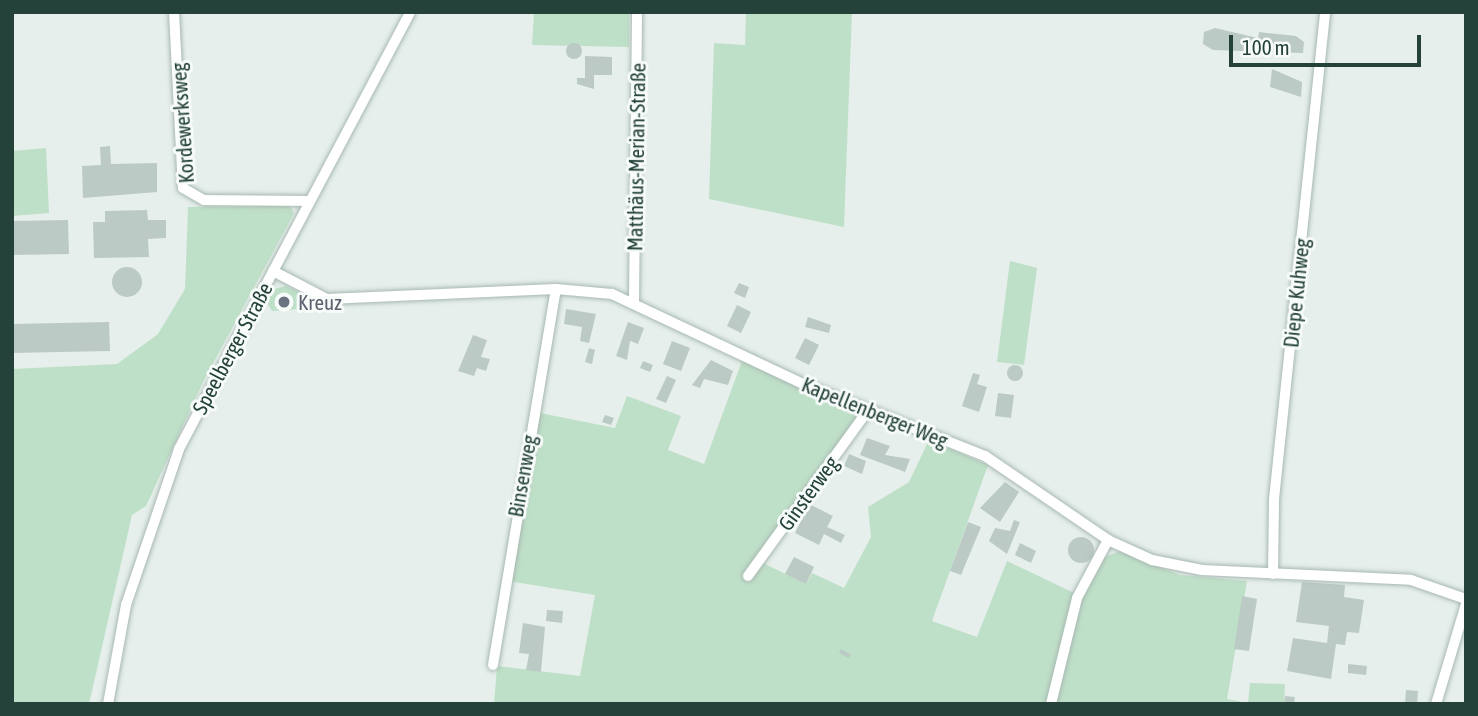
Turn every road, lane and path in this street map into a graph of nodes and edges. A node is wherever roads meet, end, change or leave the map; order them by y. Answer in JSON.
{"nodes":[{"id":1,"x":174,"y":12,"type":"edge"},
{"id":2,"x":410,"y":12,"type":"edge"},
{"id":3,"x":637,"y":12,"type":"edge"},
{"id":4,"x":1325,"y":12,"type":"edge"},
{"id":5,"x":309,"y":201,"type":"junction"},
{"id":6,"x":273,"y":271,"type":"junction"},
{"id":7,"x":556,"y":289,"type":"junction"},
{"id":8,"x":634,"y":302,"type":"junction"},
{"id":9,"x":869,"y":410,"type":"junction"},
{"id":10,"x":1108,"y":540,"type":"junction"},
{"id":11,"x":1273,"y":574,"type":"junction"},
{"id":12,"x":748,"y":576,"type":"dead end"},
{"id":13,"x":1466,"y":602,"type":"edge"},
{"id":14,"x":493,"y":665,"type":"dead end"},
{"id":15,"x":108,"y":704,"type":"edge"},
{"id":16,"x":1051,"y":704,"type":"edge"},
{"id":17,"x":1436,"y":704,"type":"edge"}],
"edges":[{"from":1,"to":5,"type":"street","name":"Kordewerksweg"},
{"from":2,"to":5,"type":"street","name":"Speelberger Straße"},
{"from":3,"to":8,"type":"street","name":"Matthäus-Merian-Straße"},
{"from":4,"to":11,"type":"street","name":"Diepe Kuhweg"},
{"from":5,"to":6,"type":"street","name":"Speelberger Straße"},
{"from":6,"to":7,"type":"street","name":"Kapellenberger Weg"},
{"from":6,"to":15,"type":"street","name":"Speelberger Straße"},
{"from":7,"to":8,"type":"street","name":"Kapellenberger Weg"},
{"from":7,"to":14,"type":"street","name":"Binsenweg"},
{"from":8,"to":9,"type":"street","name":"Kapellenberger Weg"},
{"from":9,"to":10,"type":"street","name":"Kapellenberger Weg"},
{"from":9,"to":12,"type":"street","name":"Ginsterweg"},
{"from":10,"to":11,"type":"street","name":"Kapellenberger Weg"},
{"from":10,"to":16,"type":"street"},
{"from":11,"to":13,"type":"street","name":"Kapellenberger Weg"},
{"from":13,"to":17,"type":"street"}]}
